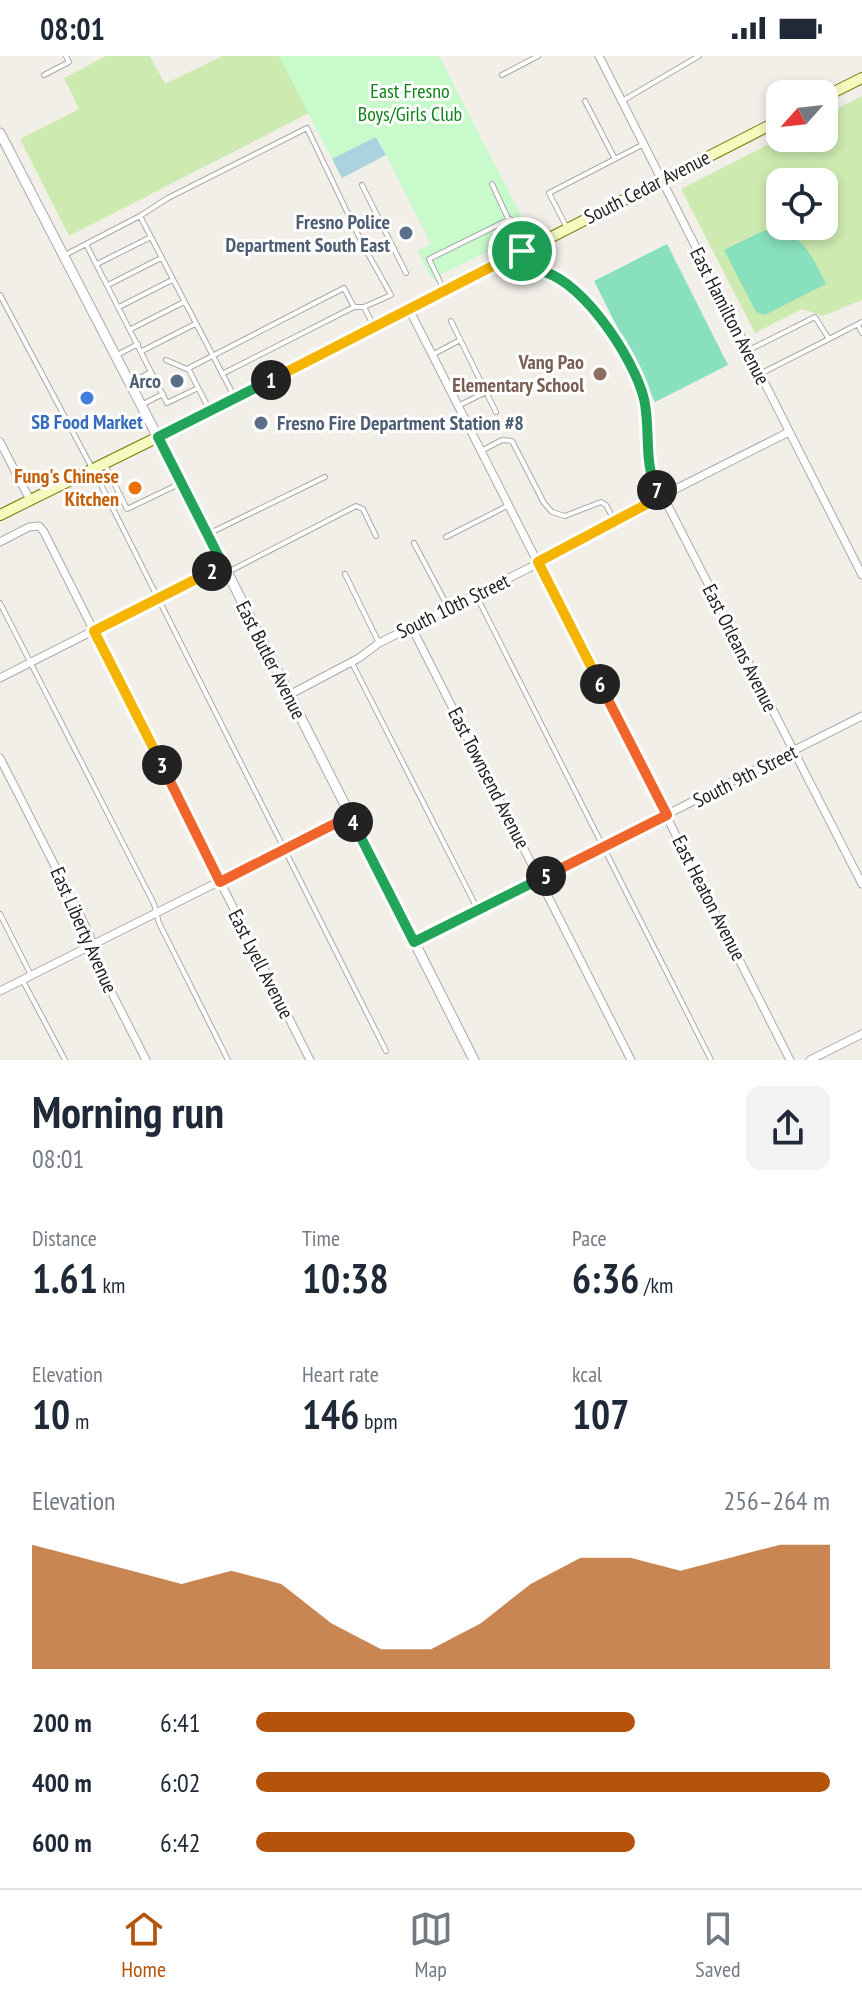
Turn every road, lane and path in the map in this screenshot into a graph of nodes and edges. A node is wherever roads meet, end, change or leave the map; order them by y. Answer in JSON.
{"nodes":[{"id":1,"x":66,"y":56,"type":"edge"},
{"id":2,"x":538,"y":56,"type":"edge"},
{"id":3,"x":599,"y":56,"type":"edge"},
{"id":4,"x":699,"y":56,"type":"edge"},
{"id":5,"x":44,"y":75,"type":"dead end"},
{"id":6,"x":502,"y":75,"type":"dead end"},
{"id":7,"x":862,"y":78,"type":"edge"},
{"id":8,"x":838,"y":90,"type":"edge"},
{"id":9,"x":585,"y":101,"type":"dead end"},
{"id":10,"x":622,"y":101,"type":"junction"},
{"id":11,"x":766,"y":127,"type":"edge"},
{"id":12,"x":0,"y":133,"type":"edge"},
{"id":13,"x":644,"y":144,"type":"junction"},
{"id":14,"x":615,"y":159,"type":"junction"},
{"id":15,"x":662,"y":180,"type":"junction"},
{"id":16,"x":492,"y":184,"type":"dead end"},
{"id":17,"x":362,"y":185,"type":"dead end"},
{"id":18,"x":140,"y":216,"type":"junction"},
{"id":19,"x":510,"y":219,"type":"junction"},
{"id":20,"x":567,"y":228,"type":"junction"},
{"id":21,"x":151,"y":237,"type":"junction"},
{"id":22,"x":390,"y":241,"type":"junction"},
{"id":23,"x":86,"y":244,"type":"junction"},
{"id":24,"x":522,"y":251,"type":"junction"},
{"id":25,"x":368,"y":252,"type":"junction"},
{"id":26,"x":63,"y":256,"type":"junction"},
{"id":27,"x":161,"y":258,"type":"junction"},
{"id":28,"x":97,"y":264,"type":"junction"},
{"id":29,"x":406,"y":273,"type":"dead end"},
{"id":30,"x":172,"y":280,"type":"junction"},
{"id":31,"x":108,"y":285,"type":"junction"},
{"id":32,"x":445,"y":291,"type":"junction"},
{"id":33,"x":0,"y":295,"type":"edge"},
{"id":34,"x":184,"y":302,"type":"junction"},
{"id":35,"x":119,"y":307,"type":"junction"},
{"id":36,"x":354,"y":307,"type":"junction"},
{"id":37,"x":364,"y":307,"type":"junction"},
{"id":38,"x":409,"y":309,"type":"junction"},
{"id":39,"x":451,"y":321,"type":"dead end"},
{"id":40,"x":195,"y":324,"type":"junction"},
{"id":41,"x":860,"y":324,"type":"edge"},
{"id":42,"x":374,"y":327,"type":"junction"},
{"id":43,"x":131,"y":329,"type":"junction"},
{"id":44,"x":862,"y":333,"type":"edge"},
{"id":45,"x":829,"y":339,"type":"junction"},
{"id":46,"x":460,"y":340,"type":"junction"},
{"id":47,"x":138,"y":344,"type":"junction"},
{"id":48,"x":748,"y":350,"type":"junction"},
{"id":49,"x":142,"y":351,"type":"junction"},
{"id":50,"x":212,"y":355,"type":"junction"},
{"id":51,"x":432,"y":355,"type":"junction"},
{"id":52,"x":114,"y":356,"type":"junction"},
{"id":53,"x":166,"y":360,"type":"dead end"},
{"id":54,"x":187,"y":369,"type":"junction"},
{"id":55,"x":151,"y":372,"type":"junction"},
{"id":56,"x":222,"y":374,"type":"junction"},
{"id":57,"x":760,"y":374,"type":"junction"},
{"id":58,"x":129,"y":384,"type":"junction"},
{"id":59,"x":198,"y":388,"type":"junction"},
{"id":60,"x":486,"y":392,"type":"junction"},
{"id":61,"x":163,"y":394,"type":"junction"},
{"id":62,"x":235,"y":399,"type":"junction"},
{"id":63,"x":140,"y":405,"type":"junction"},
{"id":64,"x":458,"y":406,"type":"junction"},
{"id":65,"x":210,"y":411,"type":"junction"},
{"id":66,"x":496,"y":412,"type":"dead end"},
{"id":67,"x":789,"y":432,"type":"junction"},
{"id":68,"x":158,"y":437,"type":"junction"},
{"id":69,"x":0,"y":442,"type":"edge"},
{"id":70,"x":481,"y":451,"type":"junction"},
{"id":71,"x":105,"y":463,"type":"junction"},
{"id":72,"x":92,"y":470,"type":"junction"},
{"id":73,"x":325,"y":477,"type":"dead end"},
{"id":74,"x":181,"y":483,"type":"junction"},
{"id":75,"x":662,"y":496,"type":"junction"},
{"id":76,"x":30,"y":500,"type":"junction"},
{"id":77,"x":509,"y":505,"type":"junction"},
{"id":78,"x":0,"y":515,"type":"edge"},
{"id":79,"x":614,"y":520,"type":"junction"},
{"id":80,"x":208,"y":534,"type":"junction"},
{"id":81,"x":376,"y":536,"type":"dead end"},
{"id":82,"x":446,"y":537,"type":"dead end"},
{"id":83,"x":0,"y":542,"type":"edge"},
{"id":84,"x":414,"y":543,"type":"dead end"},
{"id":85,"x":538,"y":562,"type":"junction"},
{"id":86,"x":225,"y":569,"type":"junction"},
{"id":87,"x":345,"y":574,"type":"dead end"},
{"id":88,"x":862,"y":575,"type":"edge"},
{"id":89,"x":476,"y":595,"type":"junction"},
{"id":90,"x":158,"y":598,"type":"junction"},
{"id":91,"x":0,"y":603,"type":"edge"},
{"id":92,"x":448,"y":607,"type":"junction"},
{"id":93,"x":411,"y":626,"type":"junction"},
{"id":94,"x":94,"y":631,"type":"junction"},
{"id":95,"x":379,"y":643,"type":"junction"},
{"id":96,"x":352,"y":662,"type":"junction"},
{"id":97,"x":31,"y":663,"type":"junction"},
{"id":98,"x":0,"y":678,"type":"edge"},
{"id":99,"x":289,"y":695,"type":"junction"},
{"id":100,"x":862,"y":716,"type":"edge"},
{"id":101,"x":793,"y":752,"type":"junction"},
{"id":102,"x":0,"y":758,"type":"edge"},
{"id":103,"x":667,"y":815,"type":"junction"},
{"id":104,"x":350,"y":816,"type":"junction"},
{"id":105,"x":603,"y":847,"type":"junction"},
{"id":106,"x":286,"y":849,"type":"junction"},
{"id":107,"x":541,"y":878,"type":"junction"},
{"id":108,"x":220,"y":882,"type":"junction"},
{"id":109,"x":862,"y":884,"type":"edge"},
{"id":110,"x":478,"y":910,"type":"junction"},
{"id":111,"x":157,"y":913,"type":"junction"},
{"id":112,"x":0,"y":914,"type":"edge"},
{"id":113,"x":414,"y":942,"type":"junction"},
{"id":114,"x":92,"y":945,"type":"junction"},
{"id":115,"x":31,"y":975,"type":"junction"},
{"id":116,"x":23,"y":979,"type":"junction"},
{"id":117,"x":0,"y":991,"type":"edge"},
{"id":118,"x":860,"y":1035,"type":"edge"},
{"id":119,"x":862,"y":1044,"type":"edge"},
{"id":120,"x":386,"y":1051,"type":"dead end"},
{"id":121,"x":65,"y":1060,"type":"edge"},
{"id":122,"x":146,"y":1060,"type":"edge"},
{"id":123,"x":228,"y":1060,"type":"edge"},
{"id":124,"x":310,"y":1060,"type":"edge"},
{"id":125,"x":474,"y":1060,"type":"edge"},
{"id":126,"x":631,"y":1060,"type":"edge"},
{"id":127,"x":711,"y":1060,"type":"edge"},
{"id":128,"x":790,"y":1060,"type":"edge"},
{"id":129,"x":810,"y":1060,"type":"edge"}],
"edges":[{"from":1,"to":5,"type":"lane"},
{"from":2,"to":6,"type":"lane"},
{"from":3,"to":10,"type":"street","name":"East Hamilton Avenue"},
{"from":4,"to":10,"type":"lane"},
{"from":7,"to":8,"type":"main road"},
{"from":9,"to":14,"type":"lane"},
{"from":10,"to":13,"type":"street","name":"East Hamilton Avenue"},
{"from":11,"to":15,"type":"main road","name":"South Cedar Avenue"},
{"from":12,"to":26,"type":"street","name":"East Butler Avenue"},
{"from":13,"to":14,"type":"lane"},
{"from":13,"to":15,"type":"street","name":"East Hamilton Avenue"},
{"from":14,"to":20,"type":"lane"},
{"from":15,"to":20,"type":"main road","name":"South Cedar Avenue"},
{"from":15,"to":48,"type":"street","name":"East Hamilton Avenue"},
{"from":16,"to":19,"type":"lane"},
{"from":17,"to":22,"type":"lane"},
{"from":18,"to":21,"type":"lane"},
{"from":18,"to":23,"type":"lane"},
{"from":18,"to":25,"type":"lane"},
{"from":19,"to":24,"type":"lane"},
{"from":19,"to":32,"type":"lane"},
{"from":20,"to":24,"type":"main road","name":"South Cedar Avenue"},
{"from":21,"to":27,"type":"lane"},
{"from":21,"to":28,"type":"lane"},
{"from":22,"to":25,"type":"lane"},
{"from":22,"to":29,"type":"lane"},
{"from":23,"to":26,"type":"lane"},
{"from":23,"to":28,"type":"lane"},
{"from":24,"to":32,"type":"main road","name":"South Cedar Avenue"},
{"from":24,"to":75,"type":"lane"},
{"from":25,"to":37,"type":"lane"},
{"from":26,"to":52,"type":"street","name":"East Butler Avenue"},
{"from":27,"to":30,"type":"lane"},
{"from":27,"to":31,"type":"lane"},
{"from":28,"to":31,"type":"lane"},
{"from":30,"to":34,"type":"lane"},
{"from":30,"to":35,"type":"lane"},
{"from":31,"to":35,"type":"lane"},
{"from":32,"to":38,"type":"main road","name":"South Cedar Avenue"},
{"from":33,"to":72,"type":"lane"},
{"from":34,"to":40,"type":"lane"},
{"from":34,"to":43,"type":"lane"},
{"from":35,"to":43,"type":"lane"},
{"from":36,"to":37,"type":"lane"},
{"from":36,"to":50,"type":"lane"},
{"from":36,"to":56,"type":"lane"},
{"from":37,"to":42,"type":"lane"},
{"from":38,"to":42,"type":"main road","name":"South Cedar Avenue"},
{"from":38,"to":51,"type":"street","name":"East Heaton Avenue"},
{"from":39,"to":46,"type":"lane"},
{"from":40,"to":49,"type":"lane"},
{"from":40,"to":50,"type":"lane"},
{"from":41,"to":44,"type":"lane"},
{"from":41,"to":45,"type":"lane"},
{"from":42,"to":62,"type":"main road","name":"South Cedar Avenue"},
{"from":43,"to":47,"type":"lane"},
{"from":45,"to":48,"type":"lane"},
{"from":45,"to":57,"type":"lane"},
{"from":46,"to":51,"type":"lane"},
{"from":46,"to":60,"type":"lane"},
{"from":47,"to":49,"type":"lane"},
{"from":47,"to":52,"type":"lane"},
{"from":48,"to":57,"type":"street","name":"East Hamilton Avenue"},
{"from":49,"to":55,"type":"lane"},
{"from":50,"to":54,"type":"lane"},
{"from":50,"to":56,"type":"lane"},
{"from":51,"to":64,"type":"street","name":"East Heaton Avenue"},
{"from":52,"to":58,"type":"street","name":"East Butler Avenue"},
{"from":53,"to":54,"type":"lane"},
{"from":54,"to":59,"type":"lane"},
{"from":55,"to":58,"type":"lane"},
{"from":55,"to":61,"type":"lane"},
{"from":56,"to":62,"type":"lane"},
{"from":57,"to":67,"type":"street","name":"East Hamilton Avenue"},
{"from":58,"to":63,"type":"street","name":"East Butler Avenue"},
{"from":59,"to":61,"type":"lane"},
{"from":59,"to":65,"type":"lane"},
{"from":60,"to":64,"type":"lane"},
{"from":60,"to":66,"type":"lane"},
{"from":61,"to":63,"type":"lane"},
{"from":62,"to":65,"type":"main road","name":"South Cedar Avenue"},
{"from":63,"to":68,"type":"street","name":"East Butler Avenue"},
{"from":64,"to":70,"type":"street","name":"East Heaton Avenue"},
{"from":65,"to":68,"type":"main road","name":"South Cedar Avenue"},
{"from":67,"to":75,"type":"street","name":"South 10th Street"},
{"from":67,"to":88,"type":"street","name":"East Hamilton Avenue"},
{"from":68,"to":71,"type":"main road","name":"South Cedar Avenue"},
{"from":68,"to":74,"type":"street","name":"East Butler Avenue"},
{"from":69,"to":76,"type":"street"},
{"from":70,"to":77,"type":"street","name":"East Heaton Avenue"},
{"from":70,"to":79,"type":"lane"},
{"from":71,"to":72,"type":"main road","name":"South Cedar Avenue"},
{"from":71,"to":74,"type":"lane"},
{"from":72,"to":76,"type":"main road","name":"South Cedar Avenue"},
{"from":72,"to":90,"type":"lane"},
{"from":73,"to":80,"type":"lane"},
{"from":74,"to":80,"type":"street","name":"East Butler Avenue"},
{"from":75,"to":79,"type":"street","name":"South 10th Street"},
{"from":75,"to":101,"type":"street","name":"East Orleans Avenue"},
{"from":76,"to":78,"type":"main road","name":"South Cedar Avenue"},
{"from":77,"to":82,"type":"lane"},
{"from":77,"to":85,"type":"street","name":"East Heaton Avenue"},
{"from":79,"to":85,"type":"street","name":"South 10th Street"},
{"from":80,"to":86,"type":"street","name":"East Butler Avenue"},
{"from":81,"to":86,"type":"lane"},
{"from":83,"to":94,"type":"street","name":"East Lyell Avenue"},
{"from":84,"to":92,"type":"lane"},
{"from":85,"to":89,"type":"street","name":"South 10th Street"},
{"from":85,"to":103,"type":"street","name":"East Heaton Avenue"},
{"from":86,"to":90,"type":"street"},
{"from":86,"to":99,"type":"street","name":"East Butler Avenue"},
{"from":87,"to":95,"type":"lane"},
{"from":89,"to":92,"type":"street","name":"South 10th Street"},
{"from":89,"to":105,"type":"lane"},
{"from":90,"to":94,"type":"street"},
{"from":90,"to":106,"type":"lane"},
{"from":91,"to":97,"type":"lane"},
{"from":92,"to":93,"type":"street","name":"South 10th Street"},
{"from":93,"to":95,"type":"street","name":"South 10th Street"},
{"from":93,"to":107,"type":"street","name":"East Townsend Avenue"},
{"from":94,"to":97,"type":"street"},
{"from":94,"to":108,"type":"street","name":"East Lyell Avenue"},
{"from":95,"to":96,"type":"street","name":"South 10th Street"},
{"from":96,"to":99,"type":"street","name":"South 10th Street"},
{"from":96,"to":110,"type":"lane"},
{"from":97,"to":98,"type":"street"},
{"from":97,"to":111,"type":"lane"},
{"from":99,"to":104,"type":"street","name":"East Butler Avenue"},
{"from":100,"to":101,"type":"street","name":"South 9th Street"},
{"from":101,"to":103,"type":"street","name":"South 9th Street"},
{"from":101,"to":109,"type":"street","name":"East Orleans Avenue"},
{"from":102,"to":114,"type":"street","name":"East Liberty Avenue"},
{"from":103,"to":105,"type":"street","name":"South 9th Street"},
{"from":103,"to":128,"type":"street","name":"East Heaton Avenue"},
{"from":104,"to":106,"type":"street"},
{"from":104,"to":113,"type":"street","name":"East Butler Avenue"},
{"from":105,"to":107,"type":"street","name":"South 9th Street"},
{"from":105,"to":127,"type":"lane"},
{"from":106,"to":108,"type":"street"},
{"from":106,"to":120,"type":"lane"},
{"from":107,"to":110,"type":"street","name":"South 9th Street"},
{"from":107,"to":126,"type":"street","name":"East Townsend Avenue"},
{"from":108,"to":111,"type":"street"},
{"from":108,"to":124,"type":"street","name":"East Lyell Avenue"},
{"from":110,"to":113,"type":"street","name":"South 9th Street"},
{"from":111,"to":114,"type":"street"},
{"from":111,"to":123,"type":"lane"},
{"from":112,"to":115,"type":"lane"},
{"from":113,"to":125,"type":"street","name":"East Butler Avenue"},
{"from":114,"to":115,"type":"street"},
{"from":114,"to":122,"type":"street","name":"East Liberty Avenue"},
{"from":115,"to":116,"type":"street"},
{"from":116,"to":117,"type":"street"},
{"from":116,"to":121,"type":"lane"},
{"from":118,"to":119,"type":"lane"},
{"from":118,"to":129,"type":"street"}]}
